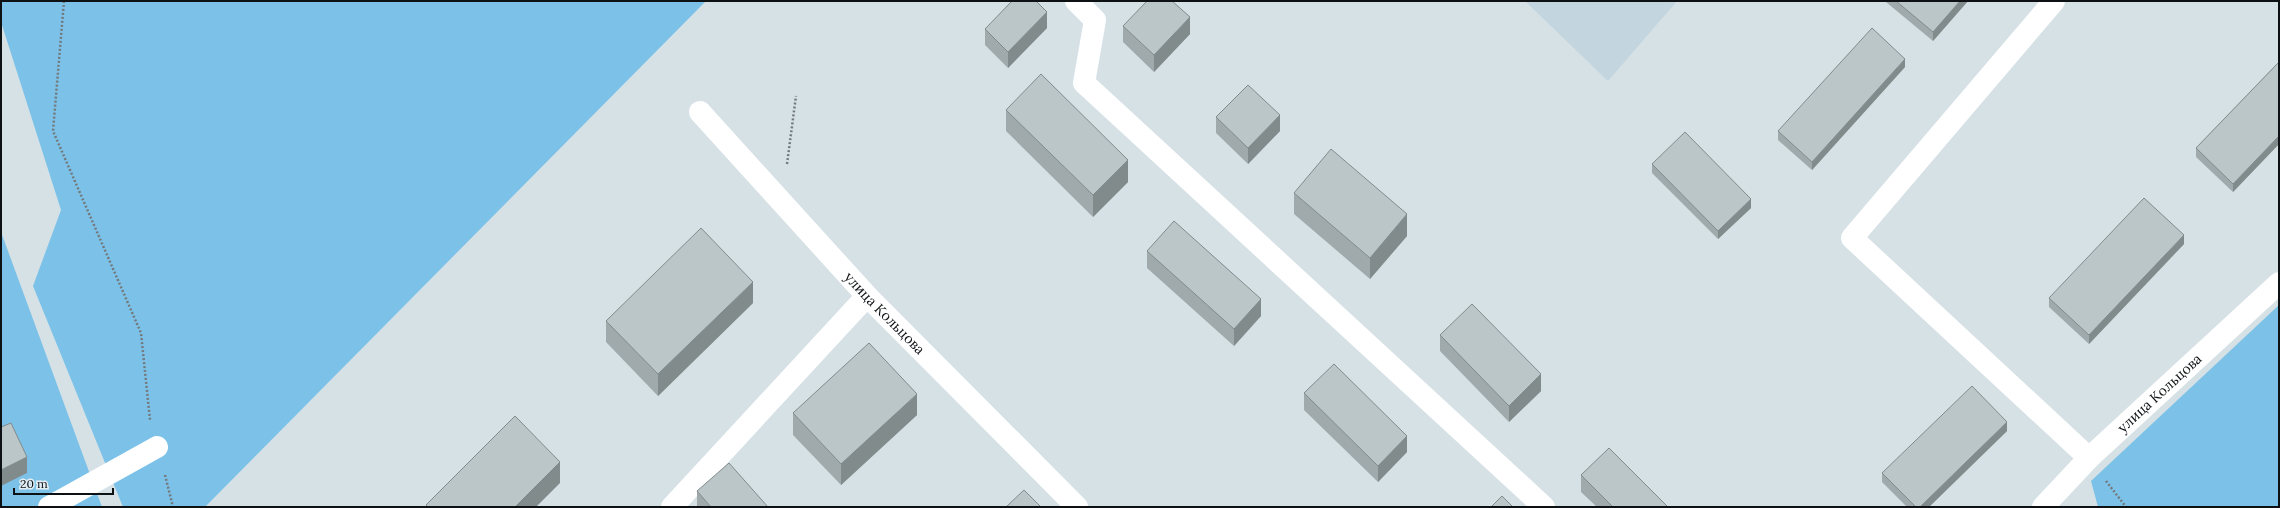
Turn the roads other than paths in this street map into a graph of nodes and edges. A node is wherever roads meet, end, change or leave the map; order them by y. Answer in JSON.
{"nodes":[{"id":1,"x":1076,"y":1,"type":"edge"},
{"id":2,"x":2054,"y":1,"type":"edge"},
{"id":3,"x":700,"y":112,"type":"dead end"},
{"id":4,"x":2279,"y":283,"type":"edge"},
{"id":5,"x":867,"y":296,"type":"junction"},
{"id":6,"x":157,"y":447,"type":"road end"},
{"id":7,"x":2089,"y":458,"type":"junction"},
{"id":8,"x":49,"y":507,"type":"edge"},
{"id":9,"x":672,"y":507,"type":"edge"},
{"id":10,"x":1077,"y":507,"type":"edge"},
{"id":11,"x":1544,"y":507,"type":"edge"},
{"id":12,"x":2043,"y":507,"type":"edge"}],
"edges":[{"from":1,"to":11,"type":"street"},
{"from":2,"to":7,"type":"street"},
{"from":3,"to":5,"type":"street","name":"улица Кольцова"},
{"from":4,"to":7,"type":"street","name":"улица Кольцова"},
{"from":5,"to":9,"type":"street"},
{"from":5,"to":10,"type":"street","name":"улица Кольцова"},
{"from":6,"to":8,"type":"street"},
{"from":7,"to":12,"type":"street","name":"улица Кольцова"}]}
